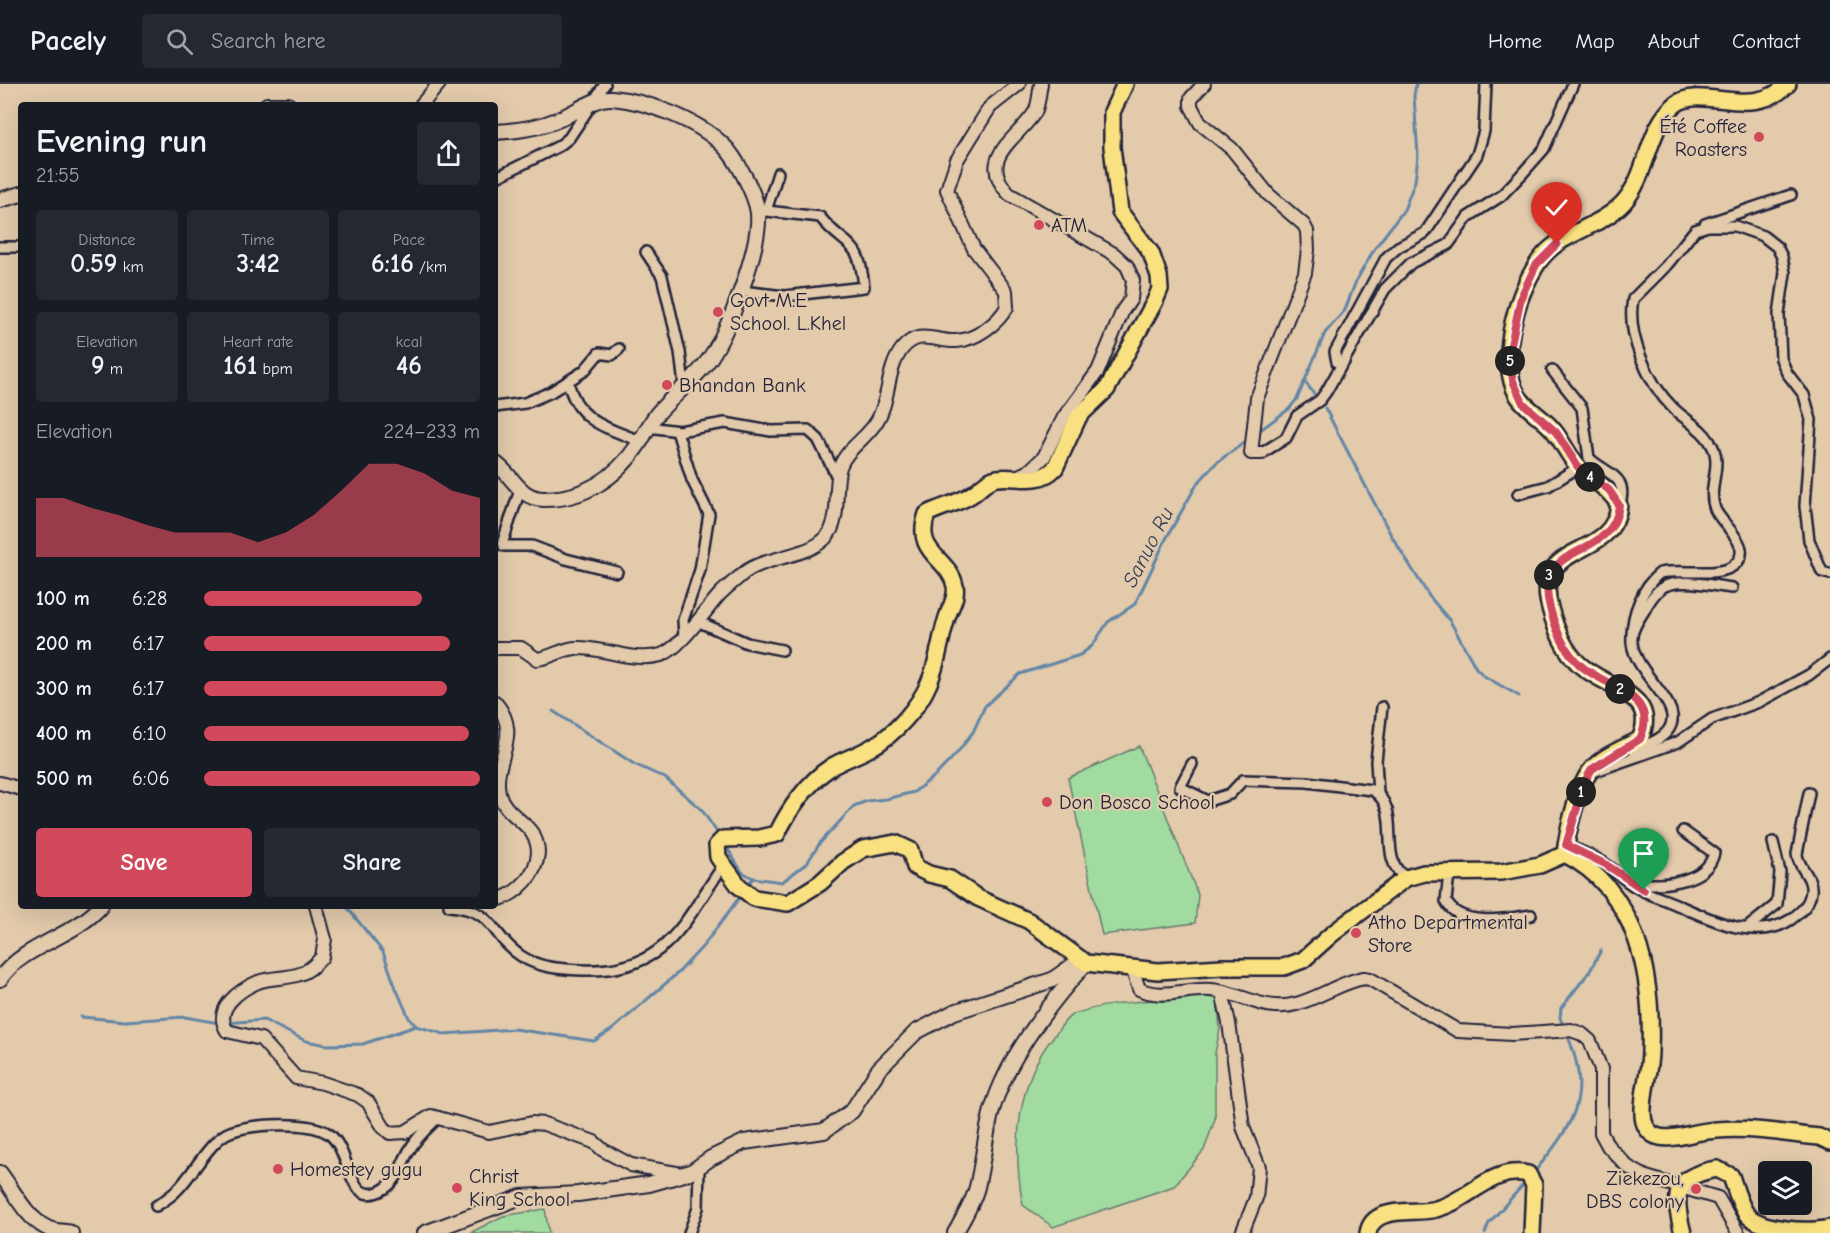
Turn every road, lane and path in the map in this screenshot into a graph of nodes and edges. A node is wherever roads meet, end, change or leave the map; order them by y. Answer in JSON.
{"nodes":[{"id":1,"x":439,"y":84,"type":"edge"},
{"id":2,"x":605,"y":84,"type":"edge"},
{"id":3,"x":1019,"y":84,"type":"edge"},
{"id":4,"x":1041,"y":84,"type":"edge"},
{"id":5,"x":1125,"y":84,"type":"edge"},
{"id":6,"x":1204,"y":84,"type":"edge"},
{"id":7,"x":1486,"y":84,"type":"edge"},
{"id":8,"x":1574,"y":84,"type":"edge"},
{"id":9,"x":1788,"y":84,"type":"edge"},
{"id":10,"x":424,"y":102,"type":"edge"},
{"id":11,"x":591,"y":104,"type":"junction"},
{"id":12,"x":498,"y":131,"type":"edge"},
{"id":13,"x":778,"y":173,"type":"dead end"},
{"id":14,"x":498,"y":176,"type":"edge"},
{"id":15,"x":18,"y":195,"type":"edge"},
{"id":16,"x":1791,"y":195,"type":"dead end"},
{"id":17,"x":0,"y":200,"type":"edge"},
{"id":18,"x":762,"y":210,"type":"junction"},
{"id":19,"x":1695,"y":230,"type":"junction"},
{"id":20,"x":0,"y":247,"type":"edge"},
{"id":21,"x":18,"y":247,"type":"edge"},
{"id":22,"x":646,"y":252,"type":"dead end"},
{"id":23,"x":741,"y":291,"type":"junction"},
{"id":24,"x":619,"y":349,"type":"dead end"},
{"id":25,"x":1344,"y":362,"type":"junction"},
{"id":26,"x":1552,"y":370,"type":"dead end"},
{"id":27,"x":568,"y":382,"type":"junction"},
{"id":28,"x":684,"y":385,"type":"junction"},
{"id":29,"x":498,"y":406,"type":"edge"},
{"id":30,"x":648,"y":427,"type":"junction"},
{"id":31,"x":677,"y":430,"type":"junction"},
{"id":32,"x":640,"y":441,"type":"junction"},
{"id":33,"x":1262,"y":453,"type":"joint"},
{"id":34,"x":498,"y":465,"type":"edge"},
{"id":35,"x":1578,"y":467,"type":"junction"},
{"id":36,"x":1011,"y":479,"type":"junction"},
{"id":37,"x":839,"y":481,"type":"junction"},
{"id":38,"x":520,"y":490,"type":"junction"},
{"id":39,"x":1518,"y":494,"type":"dead end"},
{"id":40,"x":1619,"y":507,"type":"junction"},
{"id":41,"x":617,"y":572,"type":"dead end"},
{"id":42,"x":1830,"y":574,"type":"edge"},
{"id":43,"x":1732,"y":588,"type":"dead end"},
{"id":44,"x":697,"y":621,"type":"junction"},
{"id":45,"x":684,"y":636,"type":"junction"},
{"id":46,"x":1632,"y":636,"type":"junction"},
{"id":47,"x":498,"y":648,"type":"edge"},
{"id":48,"x":782,"y":650,"type":"dead end"},
{"id":49,"x":1830,"y":659,"type":"edge"},
{"id":50,"x":498,"y":707,"type":"edge"},
{"id":51,"x":1382,"y":707,"type":"dead end"},
{"id":52,"x":1600,"y":762,"type":"junction"},
{"id":53,"x":1192,"y":764,"type":"dead end"},
{"id":54,"x":1588,"y":774,"type":"junction"},
{"id":55,"x":0,"y":783,"type":"edge"},
{"id":56,"x":18,"y":788,"type":"edge"},
{"id":57,"x":1378,"y":793,"type":"junction"},
{"id":58,"x":1809,"y":793,"type":"dead end"},
{"id":59,"x":1683,"y":831,"type":"dead end"},
{"id":60,"x":1773,"y":842,"type":"dead end"},
{"id":61,"x":1565,"y":850,"type":"junction"},
{"id":62,"x":723,"y":866,"type":"junction"},
{"id":63,"x":1449,"y":873,"type":"junction"},
{"id":64,"x":1406,"y":878,"type":"junction"},
{"id":65,"x":1628,"y":882,"type":"junction"},
{"id":66,"x":498,"y":899,"type":"edge"},
{"id":67,"x":98,"y":909,"type":"edge"},
{"id":68,"x":317,"y":909,"type":"edge"},
{"id":69,"x":468,"y":909,"type":"edge"},
{"id":70,"x":1531,"y":915,"type":"dead end"},
{"id":71,"x":1747,"y":928,"type":"junction"},
{"id":72,"x":1084,"y":961,"type":"junction"},
{"id":73,"x":1132,"y":968,"type":"junction"},
{"id":74,"x":0,"y":979,"type":"edge"},
{"id":75,"x":1222,"y":992,"type":"junction"},
{"id":76,"x":439,"y":1117,"type":"junction"},
{"id":77,"x":1830,"y":1142,"type":"edge"},
{"id":78,"x":699,"y":1167,"type":"junction"},
{"id":79,"x":0,"y":1173,"type":"edge"},
{"id":80,"x":682,"y":1174,"type":"junction"},
{"id":81,"x":1679,"y":1187,"type":"junction"},
{"id":82,"x":156,"y":1206,"type":"dead end"},
{"id":83,"x":1830,"y":1228,"type":"edge"},
{"id":84,"x":1367,"y":1231,"type":"edge"},
{"id":85,"x":71,"y":1233,"type":"edge"},
{"id":86,"x":424,"y":1233,"type":"edge"},
{"id":87,"x":689,"y":1233,"type":"edge"},
{"id":88,"x":955,"y":1233,"type":"edge"},
{"id":89,"x":1242,"y":1233,"type":"edge"},
{"id":90,"x":1532,"y":1233,"type":"edge"},
{"id":91,"x":1683,"y":1233,"type":"edge"},
{"id":92,"x":1738,"y":1233,"type":"edge"}],
"edges":[{"from":1,"to":10,"type":"street"},
{"from":2,"to":11,"type":"street"},
{"from":3,"to":37,"type":"street"},
{"from":4,"to":36,"type":"street"},
{"from":5,"to":36,"type":"main road"},
{"from":6,"to":33,"type":"street"},
{"from":7,"to":25,"type":"street"},
{"from":8,"to":25,"type":"street"},
{"from":9,"to":35,"type":"main road"},
{"from":11,"to":12,"type":"main road"},
{"from":11,"to":14,"type":"street"},
{"from":11,"to":18,"type":"main road"},
{"from":13,"to":18,"type":"street"},
{"from":15,"to":17,"type":"main road"},
{"from":16,"to":19,"type":"street"},
{"from":18,"to":23,"type":"main road"},
{"from":18,"to":23,"type":"street"},
{"from":19,"to":42,"type":"street"},
{"from":19,"to":46,"type":"street"},
{"from":20,"to":21,"type":"street"},
{"from":22,"to":28,"type":"street"},
{"from":23,"to":28,"type":"main road"},
{"from":24,"to":27,"type":"street"},
{"from":25,"to":33,"type":"street"},
{"from":26,"to":40,"type":"street"},
{"from":27,"to":29,"type":"street"},
{"from":27,"to":32,"type":"street"},
{"from":28,"to":30,"type":"main road"},
{"from":30,"to":31,"type":"street"},
{"from":30,"to":32,"type":"main road"},
{"from":31,"to":37,"type":"street"},
{"from":31,"to":45,"type":"street"},
{"from":32,"to":38,"type":"main road"},
{"from":34,"to":38,"type":"main road"},
{"from":35,"to":39,"type":"street"},
{"from":35,"to":40,"type":"main road"},
{"from":36,"to":62,"type":"main road"},
{"from":37,"to":44,"type":"street"},
{"from":38,"to":41,"type":"street"},
{"from":40,"to":52,"type":"main road"},
{"from":43,"to":46,"type":"street"},
{"from":44,"to":45,"type":"street"},
{"from":44,"to":48,"type":"street"},
{"from":45,"to":47,"type":"street"},
{"from":46,"to":52,"type":"street"},
{"from":49,"to":54,"type":"street"},
{"from":50,"to":66,"type":"street"},
{"from":51,"to":57,"type":"street"},
{"from":52,"to":54,"type":"main road"},
{"from":53,"to":57,"type":"street"},
{"from":54,"to":61,"type":"main road"},
{"from":55,"to":56,"type":"street"},
{"from":57,"to":64,"type":"street"},
{"from":58,"to":71,"type":"street"},
{"from":59,"to":65,"type":"street"},
{"from":60,"to":71,"type":"street"},
{"from":61,"to":63,"type":"main road"},
{"from":61,"to":65,"type":"street"},
{"from":61,"to":77,"type":"main road"},
{"from":62,"to":69,"type":"street"},
{"from":62,"to":72,"type":"main road"},
{"from":63,"to":64,"type":"main road"},
{"from":63,"to":70,"type":"street"},
{"from":64,"to":73,"type":"main road"},
{"from":65,"to":71,"type":"street"},
{"from":67,"to":74,"type":"main road"},
{"from":68,"to":76,"type":"street"},
{"from":72,"to":73,"type":"main road"},
{"from":72,"to":78,"type":"main road"},
{"from":72,"to":88,"type":"main road"},
{"from":73,"to":75,"type":"street"},
{"from":75,"to":81,"type":"street"},
{"from":75,"to":89,"type":"street"},
{"from":76,"to":80,"type":"street"},
{"from":76,"to":82,"type":"street"},
{"from":78,"to":80,"type":"main road"},
{"from":78,"to":87,"type":"street"},
{"from":79,"to":85,"type":"main road"},
{"from":80,"to":86,"type":"main road"},
{"from":81,"to":83,"type":"main road"},
{"from":81,"to":91,"type":"main road"},
{"from":81,"to":92,"type":"street"},
{"from":84,"to":90,"type":"main road"}]}
